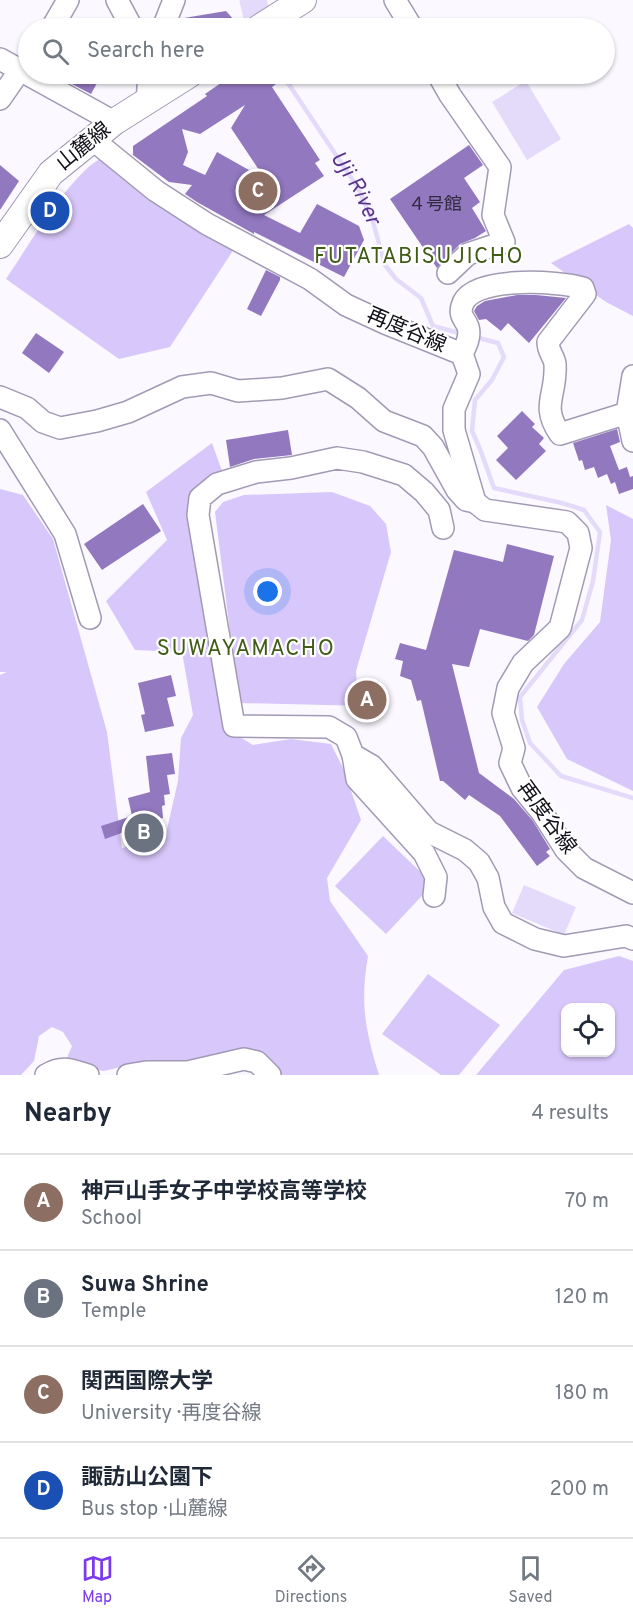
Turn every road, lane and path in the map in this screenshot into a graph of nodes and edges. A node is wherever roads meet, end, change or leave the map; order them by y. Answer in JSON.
{"nodes":[{"id":1,"x":68,"y":0,"type":"edge"},
{"id":2,"x":117,"y":0,"type":"edge"},
{"id":3,"x":174,"y":0,"type":"edge"},
{"id":4,"x":303,"y":0,"type":"edge"},
{"id":5,"x":395,"y":0,"type":"edge"},
{"id":6,"x":58,"y":18,"type":"edge"},
{"id":7,"x":127,"y":18,"type":"edge"},
{"id":8,"x":167,"y":18,"type":"edge"},
{"id":9,"x":275,"y":18,"type":"edge"},
{"id":10,"x":406,"y":18,"type":"edge"},
{"id":11,"x":0,"y":59,"type":"edge"},
{"id":12,"x":18,"y":67,"type":"edge"},
{"id":13,"x":18,"y":75,"type":"edge"},
{"id":14,"x":50,"y":84,"type":"edge"},
{"id":15,"x":148,"y":84,"type":"edge"},
{"id":16,"x":175,"y":84,"type":"edge"},
{"id":17,"x":444,"y":84,"type":"edge"},
{"id":18,"x":0,"y":99,"type":"edge"},
{"id":19,"x":147,"y":102,"type":"junction"},
{"id":20,"x":114,"y":122,"type":"junction"},
{"id":21,"x":92,"y":139,"type":"junction"},
{"id":22,"x":0,"y":244,"type":"edge"},
{"id":23,"x":448,"y":273,"type":"dead end"},
{"id":24,"x":466,"y":342,"type":"junction"},
{"id":25,"x":633,"y":376,"type":"edge"},
{"id":26,"x":0,"y":397,"type":"edge"},
{"id":27,"x":627,"y":413,"type":"junction"},
{"id":28,"x":0,"y":430,"type":"edge"},
{"id":29,"x":633,"y":441,"type":"edge"},
{"id":30,"x":475,"y":501,"type":"junction"},
{"id":31,"x":443,"y":528,"type":"dead end"},
{"id":32,"x":90,"y":618,"type":"dead end"},
{"id":33,"x":353,"y":755,"type":"junction"},
{"id":34,"x":633,"y":893,"type":"edge"},
{"id":35,"x":434,"y":896,"type":"dead end"},
{"id":36,"x":633,"y":939,"type":"edge"},
{"id":37,"x":46,"y":1075,"type":"edge"},
{"id":38,"x":88,"y":1075,"type":"edge"},
{"id":39,"x":128,"y":1075,"type":"edge"},
{"id":40,"x":270,"y":1075,"type":"edge"}],
"edges":[{"from":1,"to":6,"type":"street"},
{"from":2,"to":7,"type":"street"},
{"from":3,"to":8,"type":"street"},
{"from":4,"to":9,"type":"main road"},
{"from":5,"to":10,"type":"street"},
{"from":11,"to":12,"type":"street"},
{"from":13,"to":18,"type":"street"},
{"from":14,"to":20,"type":"street"},
{"from":15,"to":19,"type":"street"},
{"from":16,"to":19,"type":"main road","name":"山麓線"},
{"from":17,"to":23,"type":"street"},
{"from":19,"to":20,"type":"main road","name":"山麓線"},
{"from":20,"to":21,"type":"main road","name":"山麓線"},
{"from":21,"to":22,"type":"main road","name":"山麓線"},
{"from":21,"to":24,"type":"street","name":"再度谷線"},
{"from":24,"to":27,"type":"street"},
{"from":24,"to":30,"type":"street","name":"再度谷線"},
{"from":25,"to":27,"type":"street"},
{"from":26,"to":30,"type":"street"},
{"from":27,"to":29,"type":"street"},
{"from":28,"to":32,"type":"street"},
{"from":30,"to":34,"type":"street","name":"再度谷線"},
{"from":31,"to":33,"type":"street"},
{"from":33,"to":35,"type":"street"},
{"from":33,"to":36,"type":"street"},
{"from":37,"to":38,"type":"street"},
{"from":39,"to":40,"type":"street"}]}
